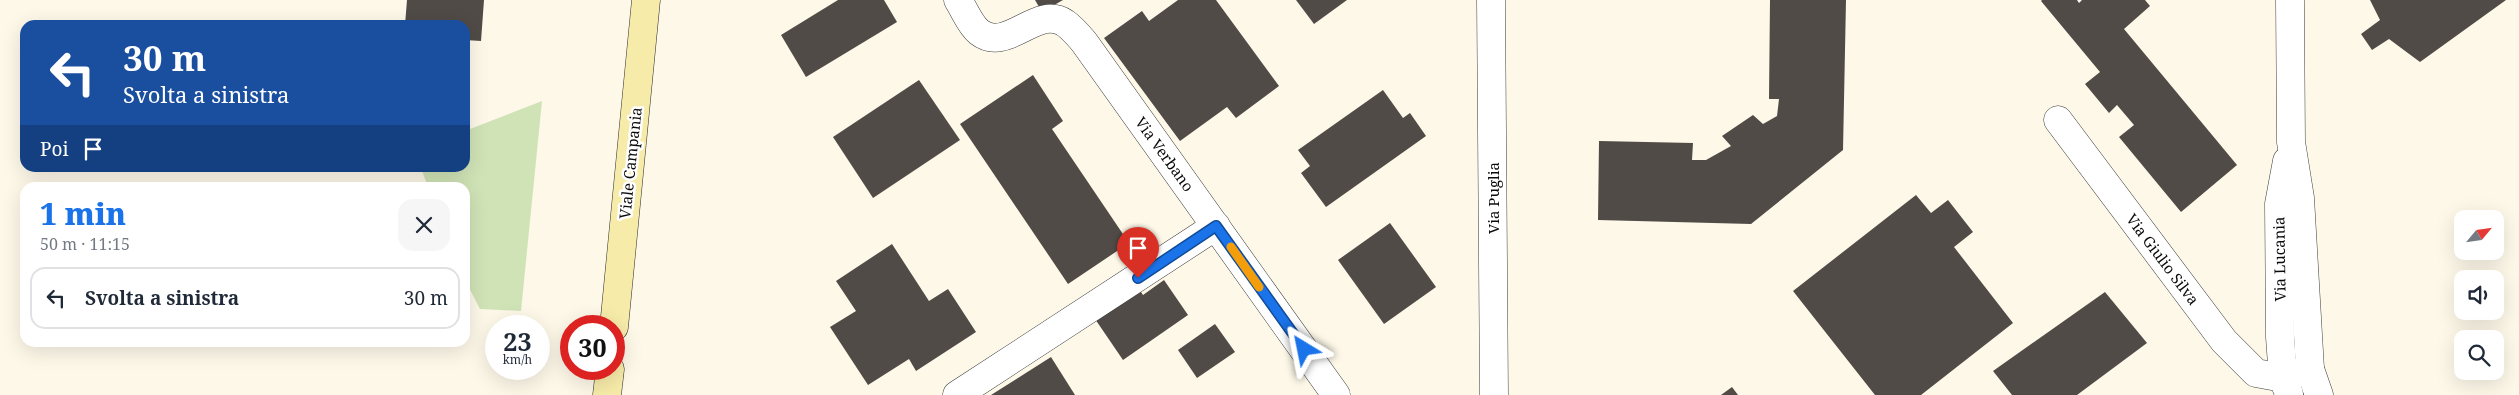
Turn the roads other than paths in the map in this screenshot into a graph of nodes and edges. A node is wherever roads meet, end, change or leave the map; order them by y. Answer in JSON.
{"nodes":[{"id":1,"x":646,"y":0,"type":"edge"},
{"id":2,"x":958,"y":0,"type":"edge"},
{"id":3,"x":1491,"y":0,"type":"edge"},
{"id":4,"x":2290,"y":0,"type":"edge"},
{"id":5,"x":2058,"y":120,"type":"dead end"},
{"id":6,"x":2291,"y":142,"type":"junction"},
{"id":7,"x":1216,"y":226,"type":"junction"},
{"id":8,"x":615,"y":315,"type":"edge"},
{"id":9,"x":2310,"y":369,"type":"junction"},
{"id":10,"x":609,"y":380,"type":"edge"},
{"id":11,"x":2286,"y":386,"type":"edge"},
{"id":12,"x":607,"y":395,"type":"edge"},
{"id":13,"x":957,"y":395,"type":"edge"},
{"id":14,"x":1336,"y":395,"type":"edge"},
{"id":15,"x":1494,"y":395,"type":"edge"},
{"id":16,"x":2319,"y":395,"type":"edge"}],
"edges":[{"from":1,"to":8,"type":"street","name":"Viale Campania"},
{"from":2,"to":7,"type":"street","name":"Via Verbano"},
{"from":3,"to":15,"type":"street","name":"Via Puglia"},
{"from":4,"to":6,"type":"street","name":"Via Lucania"},
{"from":5,"to":11,"type":"street","name":"Via Giulio Silva"},
{"from":6,"to":9,"type":"street","name":"Via Lucania"},
{"from":6,"to":11,"type":"street","name":"Via Lucania"},
{"from":7,"to":13,"type":"street"},
{"from":7,"to":14,"type":"street","name":"Via Verbano"},
{"from":9,"to":11,"type":"street","name":"Via Giulio Silva"},
{"from":9,"to":16,"type":"street"},
{"from":10,"to":12,"type":"street"}]}
